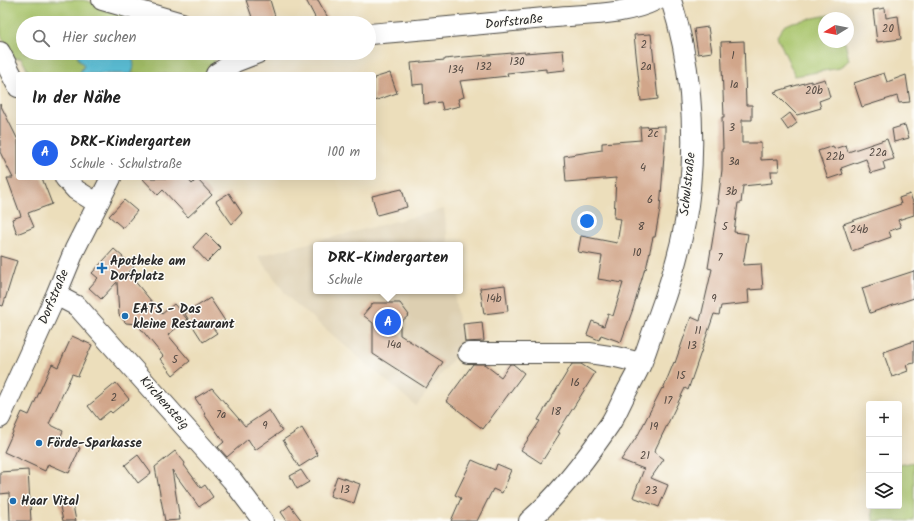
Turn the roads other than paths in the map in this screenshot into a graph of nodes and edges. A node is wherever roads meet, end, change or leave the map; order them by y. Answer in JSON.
{"nodes":[{"id":1,"x":102,"y":0,"type":"edge"},
{"id":2,"x":656,"y":0,"type":"edge"},
{"id":3,"x":671,"y":0,"type":"edge"},
{"id":4,"x":158,"y":16,"type":"edge"},
{"id":5,"x":376,"y":33,"type":"edge"},
{"id":6,"x":0,"y":52,"type":"edge"},
{"id":7,"x":230,"y":60,"type":"edge"},
{"id":8,"x":218,"y":72,"type":"edge"},
{"id":9,"x":16,"y":83,"type":"edge"},
{"id":10,"x":67,"y":180,"type":"edge"},
{"id":11,"x":110,"y":180,"type":"edge"},
{"id":12,"x":97,"y":203,"type":"junction"},
{"id":13,"x":56,"y":295,"type":"junction"},
{"id":14,"x":468,"y":353,"type":"dead end"},
{"id":15,"x":642,"y":363,"type":"junction"},
{"id":16,"x":0,"y":418,"type":"edge"},
{"id":17,"x":263,"y":521,"type":"edge"},
{"id":18,"x":529,"y":521,"type":"edge"}],
"edges":[{"from":1,"to":4,"type":"street"},
{"from":2,"to":5,"type":"street","name":"Dorfstraße"},
{"from":3,"to":15,"type":"street","name":"Schulstraße"},
{"from":6,"to":9,"type":"street"},
{"from":7,"to":8,"type":"street"},
{"from":10,"to":12,"type":"street"},
{"from":11,"to":12,"type":"street","name":"Dorfstraße"},
{"from":12,"to":13,"type":"street","name":"Dorfstraße"},
{"from":13,"to":16,"type":"street","name":"Dorfstraße"},
{"from":13,"to":17,"type":"street","name":"Kirchensteig"},
{"from":14,"to":15,"type":"street"},
{"from":15,"to":18,"type":"street","name":"Schulstraße"}]}
